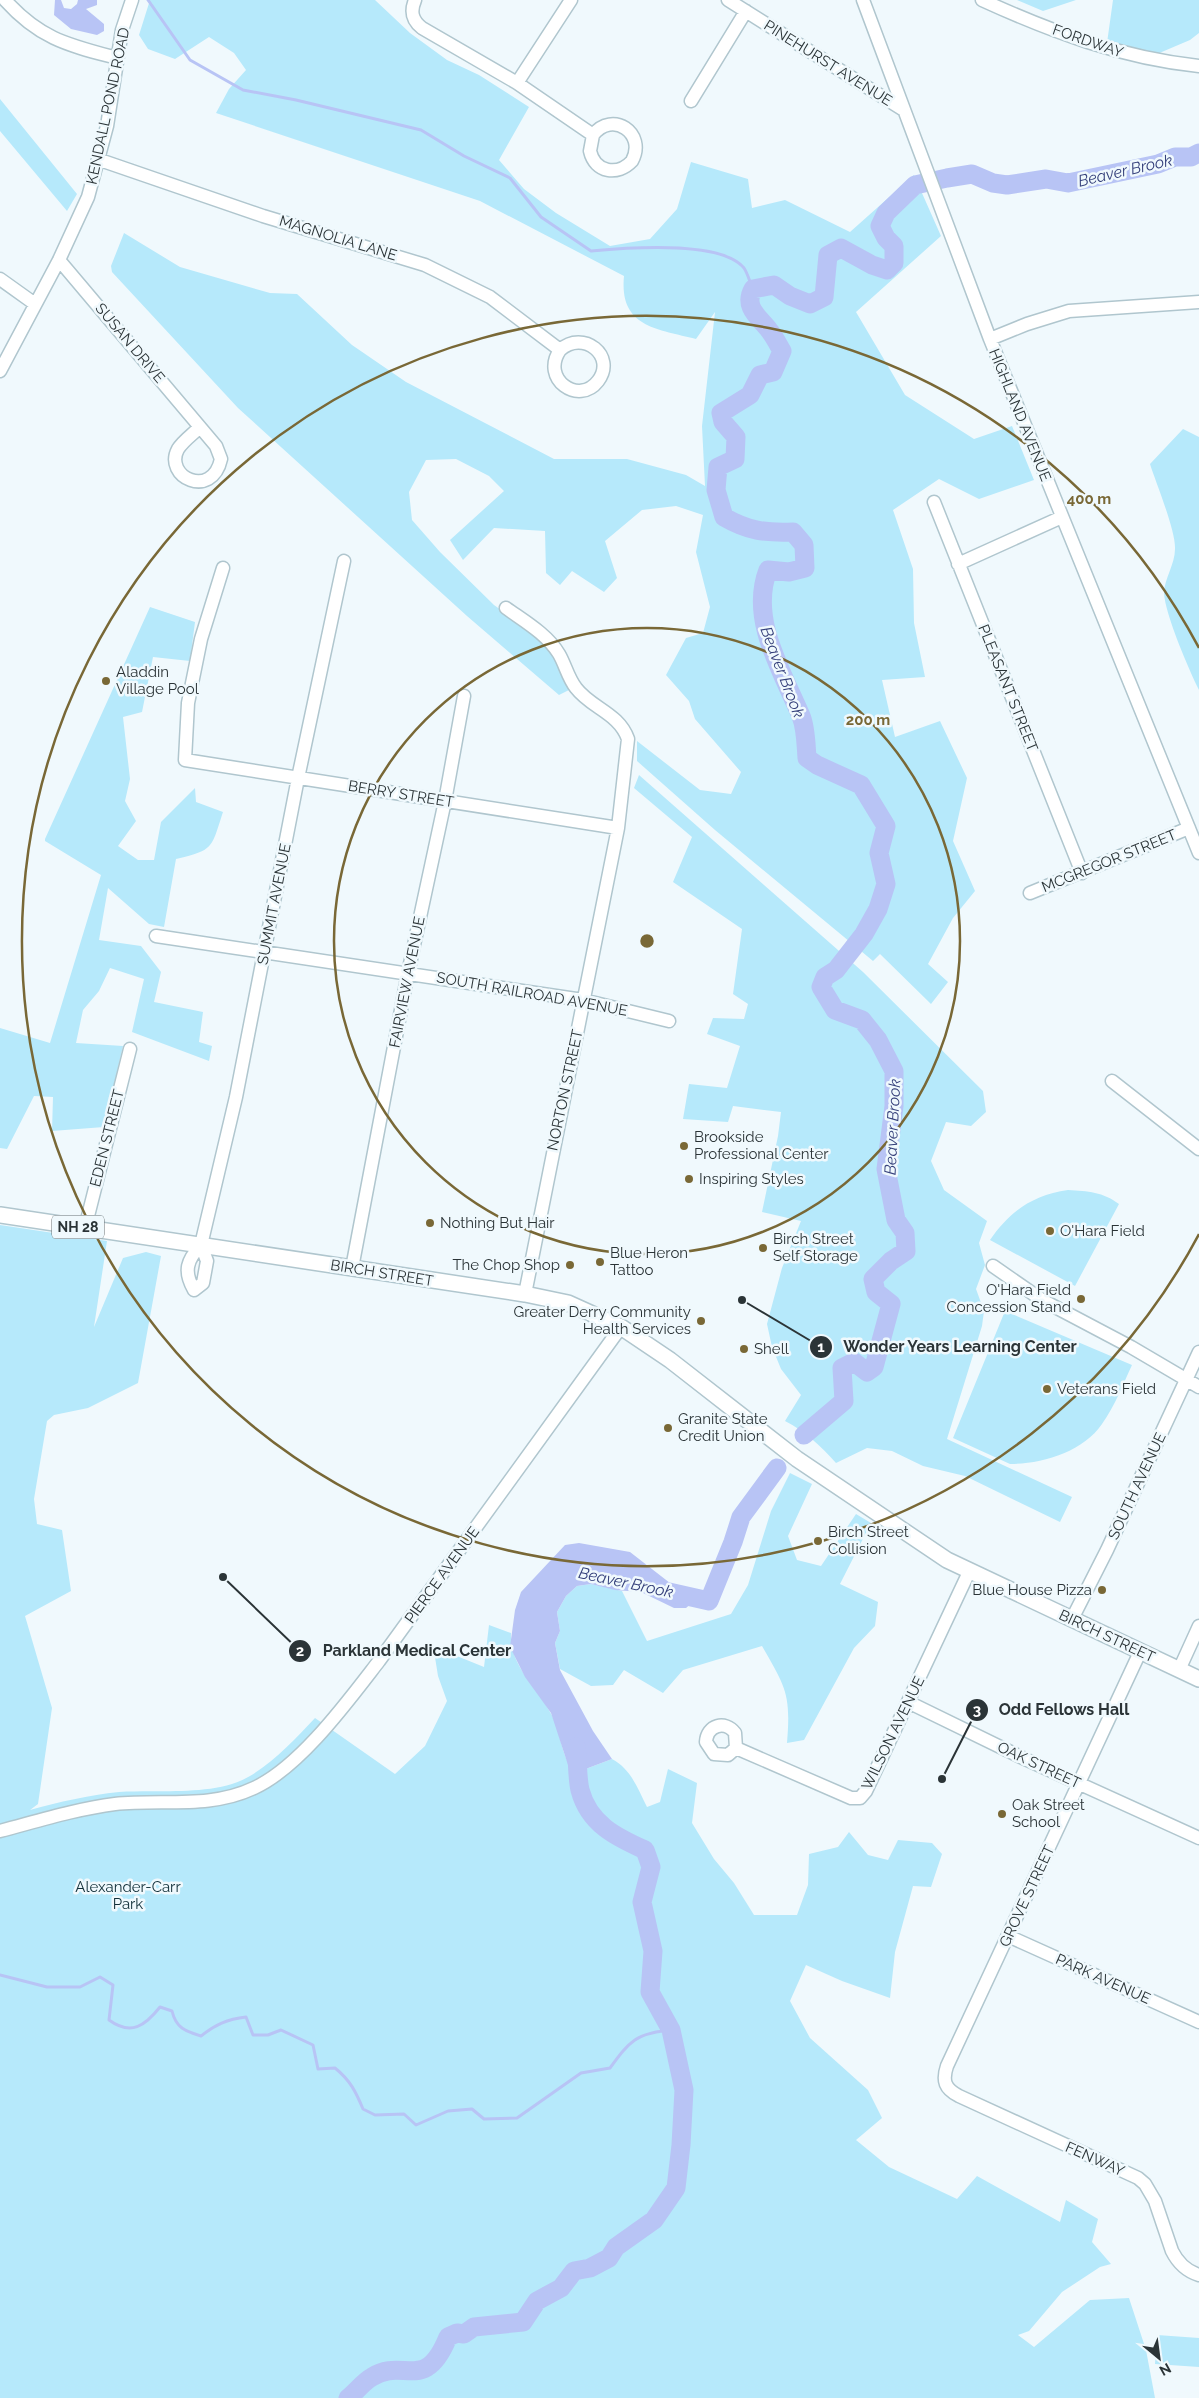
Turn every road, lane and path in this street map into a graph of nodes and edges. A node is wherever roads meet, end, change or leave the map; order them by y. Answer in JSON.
{"nodes":[{"id":1,"x":5,"y":0,"type":"edge"},
{"id":2,"x":132,"y":0,"type":"edge"},
{"id":3,"x":415,"y":0,"type":"edge"},
{"id":4,"x":571,"y":0,"type":"edge"},
{"id":5,"x":728,"y":0,"type":"edge"},
{"id":6,"x":863,"y":0,"type":"edge"},
{"id":7,"x":982,"y":0,"type":"edge"},
{"id":8,"x":746,"y":11,"type":"junction"},
{"id":9,"x":117,"y":58,"type":"junction"},
{"id":10,"x":1199,"y":66,"type":"edge"},
{"id":11,"x":517,"y":83,"type":"junction"},
{"id":12,"x":691,"y":101,"type":"dead end"},
{"id":13,"x":902,"y":109,"type":"junction"},
{"id":14,"x":593,"y":135,"type":"dead end"},
{"id":15,"x":100,"y":160,"type":"junction"},
{"id":16,"x":59,"y":260,"type":"junction"},
{"id":17,"x":0,"y":279,"type":"edge"},
{"id":18,"x":1199,"y":302,"type":"edge"},
{"id":19,"x":35,"y":304,"type":"junction"},
{"id":20,"x":990,"y":340,"type":"junction"},
{"id":21,"x":560,"y":350,"type":"dead end"},
{"id":22,"x":0,"y":371,"type":"edge"},
{"id":23,"x":200,"y":427,"type":"dead end"},
{"id":24,"x":934,"y":502,"type":"dead end"},
{"id":25,"x":1062,"y":517,"type":"junction"},
{"id":26,"x":344,"y":561,"type":"dead end"},
{"id":27,"x":958,"y":564,"type":"junction"},
{"id":28,"x":223,"y":568,"type":"dead end"},
{"id":29,"x":506,"y":608,"type":"dead end"},
{"id":30,"x":464,"y":696,"type":"dead end"},
{"id":31,"x":298,"y":778,"type":"junction"},
{"id":32,"x":445,"y":801,"type":"junction"},
{"id":33,"x":618,"y":828,"type":"junction"},
{"id":34,"x":1189,"y":828,"type":"junction"},
{"id":35,"x":1199,"y":854,"type":"edge"},
{"id":36,"x":1082,"y":873,"type":"junction"},
{"id":37,"x":1030,"y":893,"type":"dead end"},
{"id":38,"x":156,"y":936,"type":"dead end"},
{"id":39,"x":265,"y":952,"type":"junction"},
{"id":40,"x":408,"y":973,"type":"junction"},
{"id":41,"x":583,"y":1000,"type":"junction"},
{"id":42,"x":669,"y":1021,"type":"dead end"},
{"id":43,"x":130,"y":1049,"type":"dead end"},
{"id":44,"x":1112,"y":1081,"type":"dead end"},
{"id":45,"x":1199,"y":1149,"type":"edge"},
{"id":46,"x":0,"y":1215,"type":"edge"},
{"id":47,"x":85,"y":1228,"type":"junction"},
{"id":48,"x":201,"y":1246,"type":"junction"},
{"id":49,"x":993,"y":1266,"type":"dead end"},
{"id":50,"x":352,"y":1268,"type":"junction"},
{"id":51,"x":525,"y":1294,"type":"junction"},
{"id":52,"x":621,"y":1327,"type":"junction"},
{"id":53,"x":1199,"y":1352,"type":"edge"},
{"id":54,"x":1186,"y":1380,"type":"junction"},
{"id":55,"x":1199,"y":1387,"type":"edge"},
{"id":56,"x":969,"y":1572,"type":"junction"},
{"id":57,"x":1072,"y":1619,"type":"junction"},
{"id":58,"x":1199,"y":1626,"type":"edge"},
{"id":59,"x":1140,"y":1652,"type":"junction"},
{"id":60,"x":1179,"y":1670,"type":"junction"},
{"id":61,"x":1199,"y":1679,"type":"edge"},
{"id":62,"x":908,"y":1702,"type":"junction"},
{"id":63,"x":736,"y":1748,"type":"dead end"},
{"id":64,"x":1078,"y":1783,"type":"junction"},
{"id":65,"x":0,"y":1831,"type":"edge"},
{"id":66,"x":1199,"y":1838,"type":"edge"},
{"id":67,"x":1008,"y":1936,"type":"junction"},
{"id":68,"x":1199,"y":2022,"type":"edge"},
{"id":69,"x":946,"y":2087,"type":"joint"},
{"id":70,"x":1199,"y":2275,"type":"edge"}],
"edges":[{"from":1,"to":9,"type":"street"},
{"from":2,"to":9,"type":"street","name":"KENDALL POND ROAD"},
{"from":3,"to":11,"type":"street"},
{"from":4,"to":11,"type":"street"},
{"from":5,"to":8,"type":"street","name":"PINEHURST AVENUE"},
{"from":6,"to":13,"type":"street","name":"HIGHLAND AVENUE"},
{"from":7,"to":10,"type":"street","name":"FORDWAY"},
{"from":8,"to":12,"type":"street"},
{"from":8,"to":13,"type":"street","name":"PINEHURST AVENUE"},
{"from":9,"to":15,"type":"street","name":"KENDALL POND ROAD"},
{"from":11,"to":14,"type":"street"},
{"from":13,"to":20,"type":"street","name":"HIGHLAND AVENUE"},
{"from":15,"to":16,"type":"street","name":"KENDALL POND ROAD"},
{"from":15,"to":21,"type":"street","name":"MAGNOLIA LANE"},
{"from":16,"to":19,"type":"street","name":"KENDALL POND ROAD"},
{"from":16,"to":23,"type":"street","name":"SUSAN DRIVE"},
{"from":17,"to":19,"type":"street"},
{"from":18,"to":20,"type":"street"},
{"from":19,"to":22,"type":"street","name":"KENDALL POND ROAD"},
{"from":20,"to":25,"type":"street","name":"HIGHLAND AVENUE"},
{"from":24,"to":27,"type":"street","name":"PLEASANT STREET"},
{"from":25,"to":27,"type":"street"},
{"from":25,"to":34,"type":"street","name":"HIGHLAND AVENUE"},
{"from":26,"to":31,"type":"street","name":"SUMMIT AVENUE"},
{"from":27,"to":36,"type":"street","name":"PLEASANT STREET"},
{"from":28,"to":31,"type":"street","name":"BERRY STREET"},
{"from":29,"to":33,"type":"street","name":"NORTON STREET"},
{"from":30,"to":32,"type":"street","name":"FAIRVIEW AVENUE"},
{"from":31,"to":32,"type":"street","name":"BERRY STREET"},
{"from":31,"to":39,"type":"street","name":"SUMMIT AVENUE"},
{"from":32,"to":33,"type":"street","name":"BERRY STREET"},
{"from":32,"to":40,"type":"street","name":"FAIRVIEW AVENUE"},
{"from":33,"to":41,"type":"street","name":"NORTON STREET"},
{"from":34,"to":35,"type":"street","name":"HIGHLAND AVENUE"},
{"from":34,"to":36,"type":"street","name":"MCGREGOR STREET"},
{"from":36,"to":37,"type":"street","name":"MCGREGOR STREET"},
{"from":38,"to":39,"type":"street","name":"SOUTH RAILROAD AVENUE"},
{"from":39,"to":40,"type":"street","name":"SOUTH RAILROAD AVENUE"},
{"from":39,"to":48,"type":"street","name":"SUMMIT AVENUE"},
{"from":40,"to":41,"type":"street","name":"SOUTH RAILROAD AVENUE"},
{"from":40,"to":50,"type":"street","name":"FAIRVIEW AVENUE"},
{"from":41,"to":42,"type":"street","name":"SOUTH RAILROAD AVENUE"},
{"from":41,"to":51,"type":"street","name":"NORTON STREET"},
{"from":43,"to":47,"type":"street","name":"EDEN STREET"},
{"from":44,"to":45,"type":"street"},
{"from":46,"to":47,"type":"main road","name":"BIRCH STREET","number":"NH 28"},
{"from":47,"to":48,"type":"main road","name":"BIRCH STREET","number":"NH 28"},
{"from":48,"to":50,"type":"main road","name":"BIRCH STREET","number":"NH 28"},
{"from":49,"to":54,"type":"street"},
{"from":50,"to":51,"type":"main road","name":"BIRCH STREET","number":"NH 28"},
{"from":51,"to":52,"type":"main road","name":"BIRCH STREET","number":"NH 28"},
{"from":52,"to":56,"type":"main road","name":"BIRCH STREET","number":"NH 28"},
{"from":52,"to":65,"type":"street","name":"PIERCE AVENUE"},
{"from":53,"to":54,"type":"street","name":"SOUTH AVENUE"},
{"from":54,"to":55,"type":"street"},
{"from":54,"to":57,"type":"street","name":"SOUTH AVENUE"},
{"from":56,"to":57,"type":"main road","name":"BIRCH STREET","number":"NH 28"},
{"from":56,"to":62,"type":"street","name":"WILSON AVENUE"},
{"from":57,"to":59,"type":"main road","name":"BIRCH STREET","number":"NH 28"},
{"from":58,"to":60,"type":"street"},
{"from":59,"to":60,"type":"main road","name":"BIRCH STREET","number":"NH 28"},
{"from":59,"to":64,"type":"street","name":"GROVE STREET"},
{"from":60,"to":61,"type":"main road","name":"BIRCH STREET","number":"NH 28"},
{"from":62,"to":63,"type":"street","name":"WILSON AVENUE"},
{"from":62,"to":64,"type":"street","name":"OAK STREET"},
{"from":64,"to":66,"type":"street","name":"OAK STREET"},
{"from":64,"to":67,"type":"street","name":"GROVE STREET"},
{"from":67,"to":68,"type":"street","name":"PARK AVENUE"},
{"from":67,"to":69,"type":"street","name":"GROVE STREET"},
{"from":69,"to":70,"type":"street","name":"FENWAY"}]}
